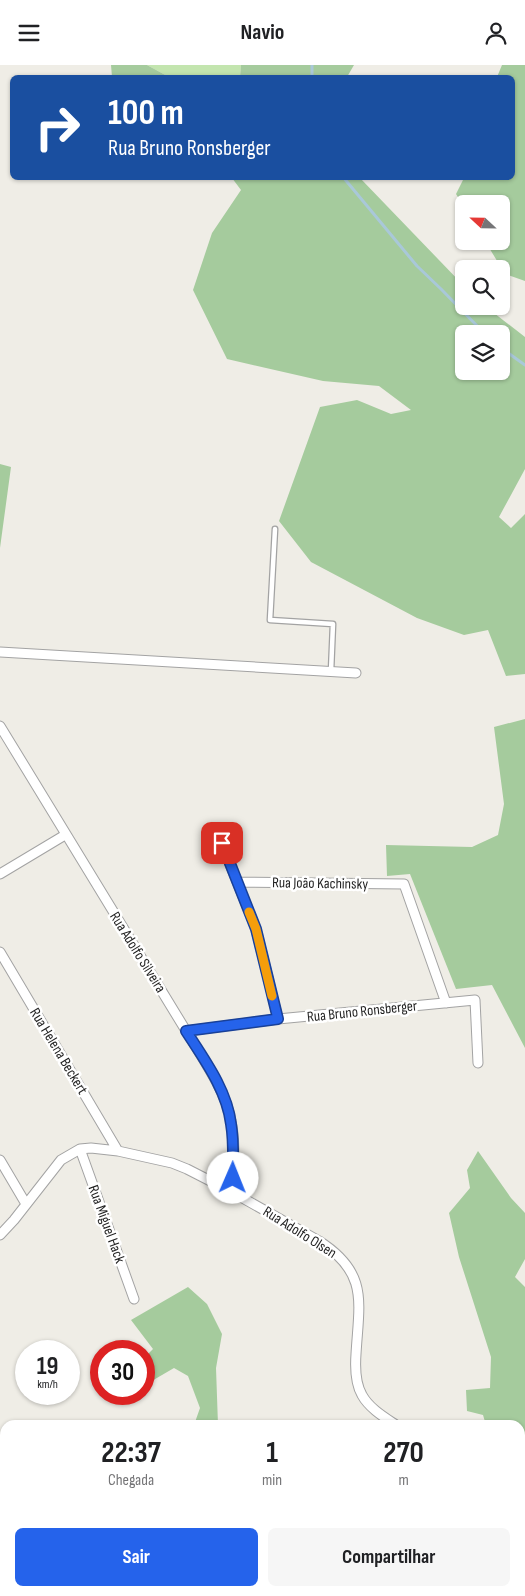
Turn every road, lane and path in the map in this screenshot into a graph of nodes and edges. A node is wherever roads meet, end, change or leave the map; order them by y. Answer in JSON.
{"nodes":[{"id":1,"x":274,"y":529,"type":"dead end"},
{"id":2,"x":0,"y":652,"type":"edge"},
{"id":3,"x":331,"y":671,"type":"junction"},
{"id":4,"x":356,"y":673,"type":"dead end"},
{"id":5,"x":0,"y":727,"type":"edge"},
{"id":6,"x":65,"y":835,"type":"junction"},
{"id":7,"x":222,"y":843,"type":"dead end"},
{"id":8,"x":0,"y":874,"type":"edge"},
{"id":9,"x":237,"y":882,"type":"junction"},
{"id":10,"x":0,"y":952,"type":"edge"},
{"id":11,"x":446,"y":1003,"type":"junction"},
{"id":12,"x":278,"y":1019,"type":"junction"},
{"id":13,"x":186,"y":1031,"type":"junction"},
{"id":14,"x":478,"y":1063,"type":"dead end"},
{"id":15,"x":80,"y":1149,"type":"junction"},
{"id":16,"x":118,"y":1151,"type":"junction"},
{"id":17,"x":0,"y":1160,"type":"edge"},
{"id":18,"x":232,"y":1192,"type":"junction"},
{"id":19,"x":26,"y":1205,"type":"junction"},
{"id":20,"x":0,"y":1235,"type":"edge"},
{"id":21,"x":134,"y":1299,"type":"dead end"},
{"id":22,"x":389,"y":1420,"type":"edge"}],
"edges":[{"from":1,"to":3,"type":"lane"},
{"from":2,"to":3,"type":"street"},
{"from":3,"to":4,"type":"street"},
{"from":5,"to":6,"type":"street","name":"Rua Adolfo Silveira"},
{"from":6,"to":8,"type":"street"},
{"from":6,"to":13,"type":"street","name":"Rua Adolfo Silveira"},
{"from":7,"to":9,"type":"street"},
{"from":9,"to":11,"type":"street","name":"Rua João Kachinsky"},
{"from":9,"to":12,"type":"street"},
{"from":10,"to":16,"type":"street","name":"Rua Helena Beckert"},
{"from":11,"to":12,"type":"street","name":"Rua Bruno Ronsberger"},
{"from":11,"to":14,"type":"street","name":"Rua Bruno Ronsberger"},
{"from":12,"to":13,"type":"street","name":"Rua Bruno Ronsberger"},
{"from":13,"to":18,"type":"street","name":"Rua Adolfo Silveira"},
{"from":15,"to":16,"type":"street","name":"Rua Adolfo Olsen"},
{"from":15,"to":19,"type":"street"},
{"from":15,"to":21,"type":"street","name":"Rua Miguel Hack"},
{"from":16,"to":18,"type":"street","name":"Rua Adolfo Olsen"},
{"from":17,"to":19,"type":"street"},
{"from":18,"to":22,"type":"street","name":"Rua Adolfo Olsen"},
{"from":19,"to":20,"type":"street"}]}
